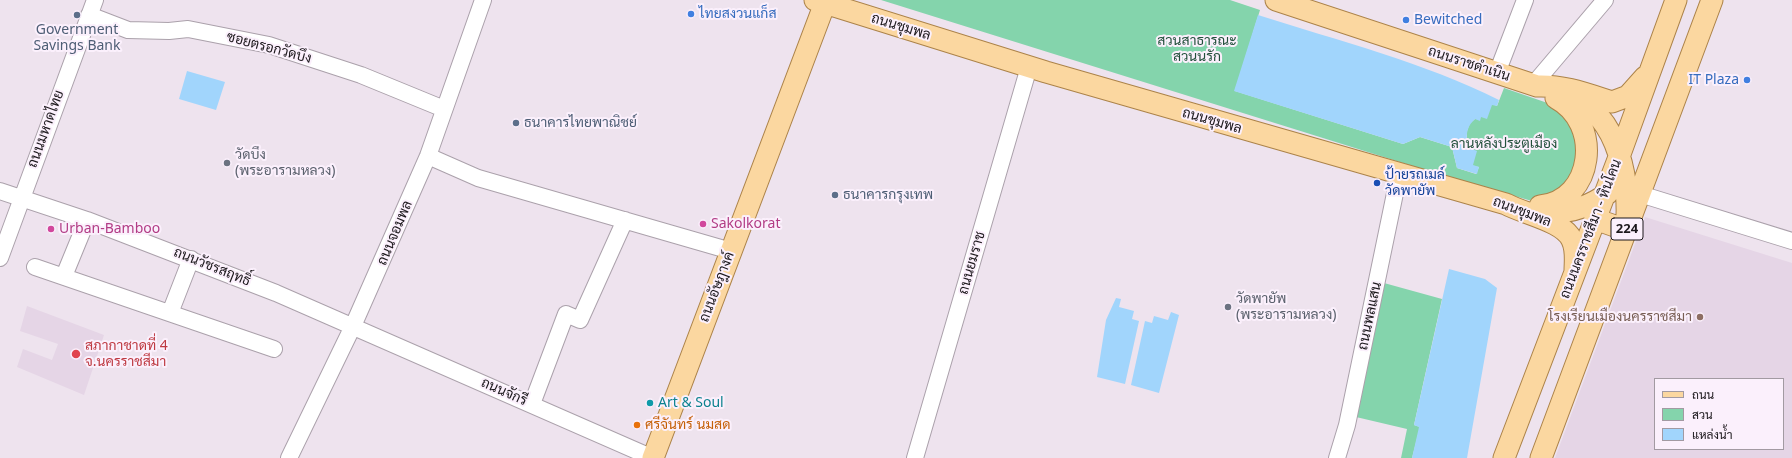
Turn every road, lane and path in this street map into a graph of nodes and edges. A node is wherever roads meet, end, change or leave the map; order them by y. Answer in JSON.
{"nodes":[{"id":1,"x":94,"y":0,"type":"edge"},
{"id":2,"x":482,"y":0,"type":"edge"},
{"id":3,"x":1276,"y":0,"type":"edge"},
{"id":4,"x":1525,"y":0,"type":"edge"},
{"id":5,"x":1606,"y":0,"type":"edge"},
{"id":6,"x":1676,"y":0,"type":"edge"},
{"id":7,"x":1712,"y":0,"type":"edge"},
{"id":8,"x":829,"y":3,"type":"edge"},
{"id":9,"x":89,"y":15,"type":"junction"},
{"id":10,"x":1029,"y":67,"type":"junction"},
{"id":11,"x":1651,"y":68,"type":"junction"},
{"id":12,"x":1497,"y":73,"type":"junction"},
{"id":13,"x":1535,"y":86,"type":"junction"},
{"id":14,"x":444,"y":109,"type":"junction"},
{"id":15,"x":1628,"y":132,"type":"junction"},
{"id":16,"x":1658,"y":143,"type":"junction"},
{"id":17,"x":428,"y":156,"type":"junction"},
{"id":18,"x":1619,"y":157,"type":"junction"},
{"id":19,"x":1399,"y":174,"type":"junction"},
{"id":20,"x":1631,"y":190,"type":"junction"},
{"id":21,"x":0,"y":191,"type":"edge"},
{"id":22,"x":22,"y":197,"type":"junction"},
{"id":23,"x":1603,"y":197,"type":"junction"},
{"id":24,"x":1506,"y":204,"type":"junction"},
{"id":25,"x":1595,"y":219,"type":"junction"},
{"id":26,"x":87,"y":220,"type":"junction"},
{"id":27,"x":625,"y":220,"type":"junction"},
{"id":28,"x":1626,"y":230,"type":"junction"},
{"id":29,"x":1792,"y":241,"type":"edge"},
{"id":30,"x":730,"y":251,"type":"junction"},
{"id":31,"x":0,"y":258,"type":"edge"},
{"id":32,"x":191,"y":259,"type":"junction"},
{"id":33,"x":35,"y":266,"type":"dead end"},
{"id":34,"x":1575,"y":271,"type":"junction"},
{"id":35,"x":64,"y":276,"type":"junction"},
{"id":36,"x":170,"y":313,"type":"junction"},
{"id":37,"x":354,"y":326,"type":"junction"},
{"id":38,"x":274,"y":349,"type":"dead end"},
{"id":39,"x":532,"y":404,"type":"junction"},
{"id":40,"x":289,"y":458,"type":"edge"},
{"id":41,"x":653,"y":458,"type":"edge"},
{"id":42,"x":915,"y":458,"type":"edge"},
{"id":43,"x":1337,"y":458,"type":"edge"},
{"id":44,"x":1504,"y":458,"type":"edge"},
{"id":45,"x":1541,"y":458,"type":"edge"}],
"edges":[{"from":1,"to":9,"type":"street","name":"ถนนมหาดไทย"},
{"from":2,"to":14,"type":"street","name":"ถนนจอมพล"},
{"from":3,"to":12,"type":"main road","name":"ถนนราชดำเนิน"},
{"from":4,"to":12,"type":"street"},
{"from":5,"to":13,"type":"street"},
{"from":6,"to":11,"type":"main road","name":"ถนนนครราชสีมา - หินโคน","number":"224"},
{"from":7,"to":16,"type":"main road","number":"224"},
{"from":8,"to":10,"type":"main road","name":"ถนนชุมพล"},
{"from":8,"to":30,"type":"main road","name":"ถนนอัษฎางค์"},
{"from":9,"to":14,"type":"street","name":"ซอยตรอกวัดบึง"},
{"from":9,"to":22,"type":"street","name":"ถนนมหาดไทย"},
{"from":10,"to":19,"type":"main road","name":"ถนนชุมพล"},
{"from":10,"to":42,"type":"street","name":"ถนนยมราช"},
{"from":11,"to":13,"type":"main road","name":"ถนนราชดำเนิน"},
{"from":11,"to":15,"type":"main road","name":"ถนนนครราชสีมา - หินโคน","number":"224"},
{"from":12,"to":13,"type":"main road","name":"ถนนราชดำเนิน"},
{"from":13,"to":18,"type":"main road"},
{"from":13,"to":24,"type":"main road"},
{"from":14,"to":17,"type":"street","name":"ถนนจอมพล"},
{"from":15,"to":16,"type":"main road"},
{"from":15,"to":18,"type":"main road","name":"ถนนนครราชสีมา - หินโคน","number":"224"},
{"from":16,"to":20,"type":"main road","number":"224"},
{"from":17,"to":27,"type":"street"},
{"from":17,"to":37,"type":"street","name":"ถนนจอมพล"},
{"from":18,"to":20,"type":"main road"},
{"from":18,"to":23,"type":"main road","name":"ถนนนครราชสีมา - หินโคน","number":"224"},
{"from":19,"to":24,"type":"main road","name":"ถนนชุมพล"},
{"from":19,"to":43,"type":"street","name":"ถนนพลแสน"},
{"from":20,"to":23,"type":"main road"},
{"from":20,"to":25,"type":"main road"},
{"from":20,"to":28,"type":"main road","number":"224"},
{"from":20,"to":29,"type":"street"},
{"from":21,"to":22,"type":"street","name":"ถนนวัชรสฤทธิ์"},
{"from":22,"to":26,"type":"street","name":"ถนนวัชรสฤทธิ์"},
{"from":22,"to":31,"type":"street","name":"ถนนมหาดไทย"},
{"from":23,"to":24,"type":"main road"},
{"from":23,"to":25,"type":"main road","name":"ถนนนครราชสีมา - หินโคน","number":"224"},
{"from":24,"to":34,"type":"main road","name":"ถนนชุมพล"},
{"from":25,"to":28,"type":"main road"},
{"from":25,"to":34,"type":"main road","name":"ถนนนครราชสีมา - หินโคน","number":"224"},
{"from":26,"to":32,"type":"street","name":"ถนนวัชรสฤทธิ์"},
{"from":26,"to":35,"type":"street"},
{"from":27,"to":30,"type":"street"},
{"from":27,"to":39,"type":"street"},
{"from":28,"to":45,"type":"main road","number":"224"},
{"from":30,"to":41,"type":"main road","name":"ถนนอัษฎางค์"},
{"from":32,"to":36,"type":"street"},
{"from":32,"to":37,"type":"street","name":"ถนนวัชรสฤทธิ์"},
{"from":33,"to":35,"type":"street"},
{"from":34,"to":44,"type":"main road","name":"ถนนนครราชสีมา - หินโคน","number":"224"},
{"from":35,"to":36,"type":"street"},
{"from":36,"to":38,"type":"street"},
{"from":37,"to":39,"type":"street","name":"ถนนจักรี"},
{"from":37,"to":40,"type":"street","name":"ถนนจอมพล"},
{"from":39,"to":41,"type":"street","name":"ถนนจักรี"}]}
